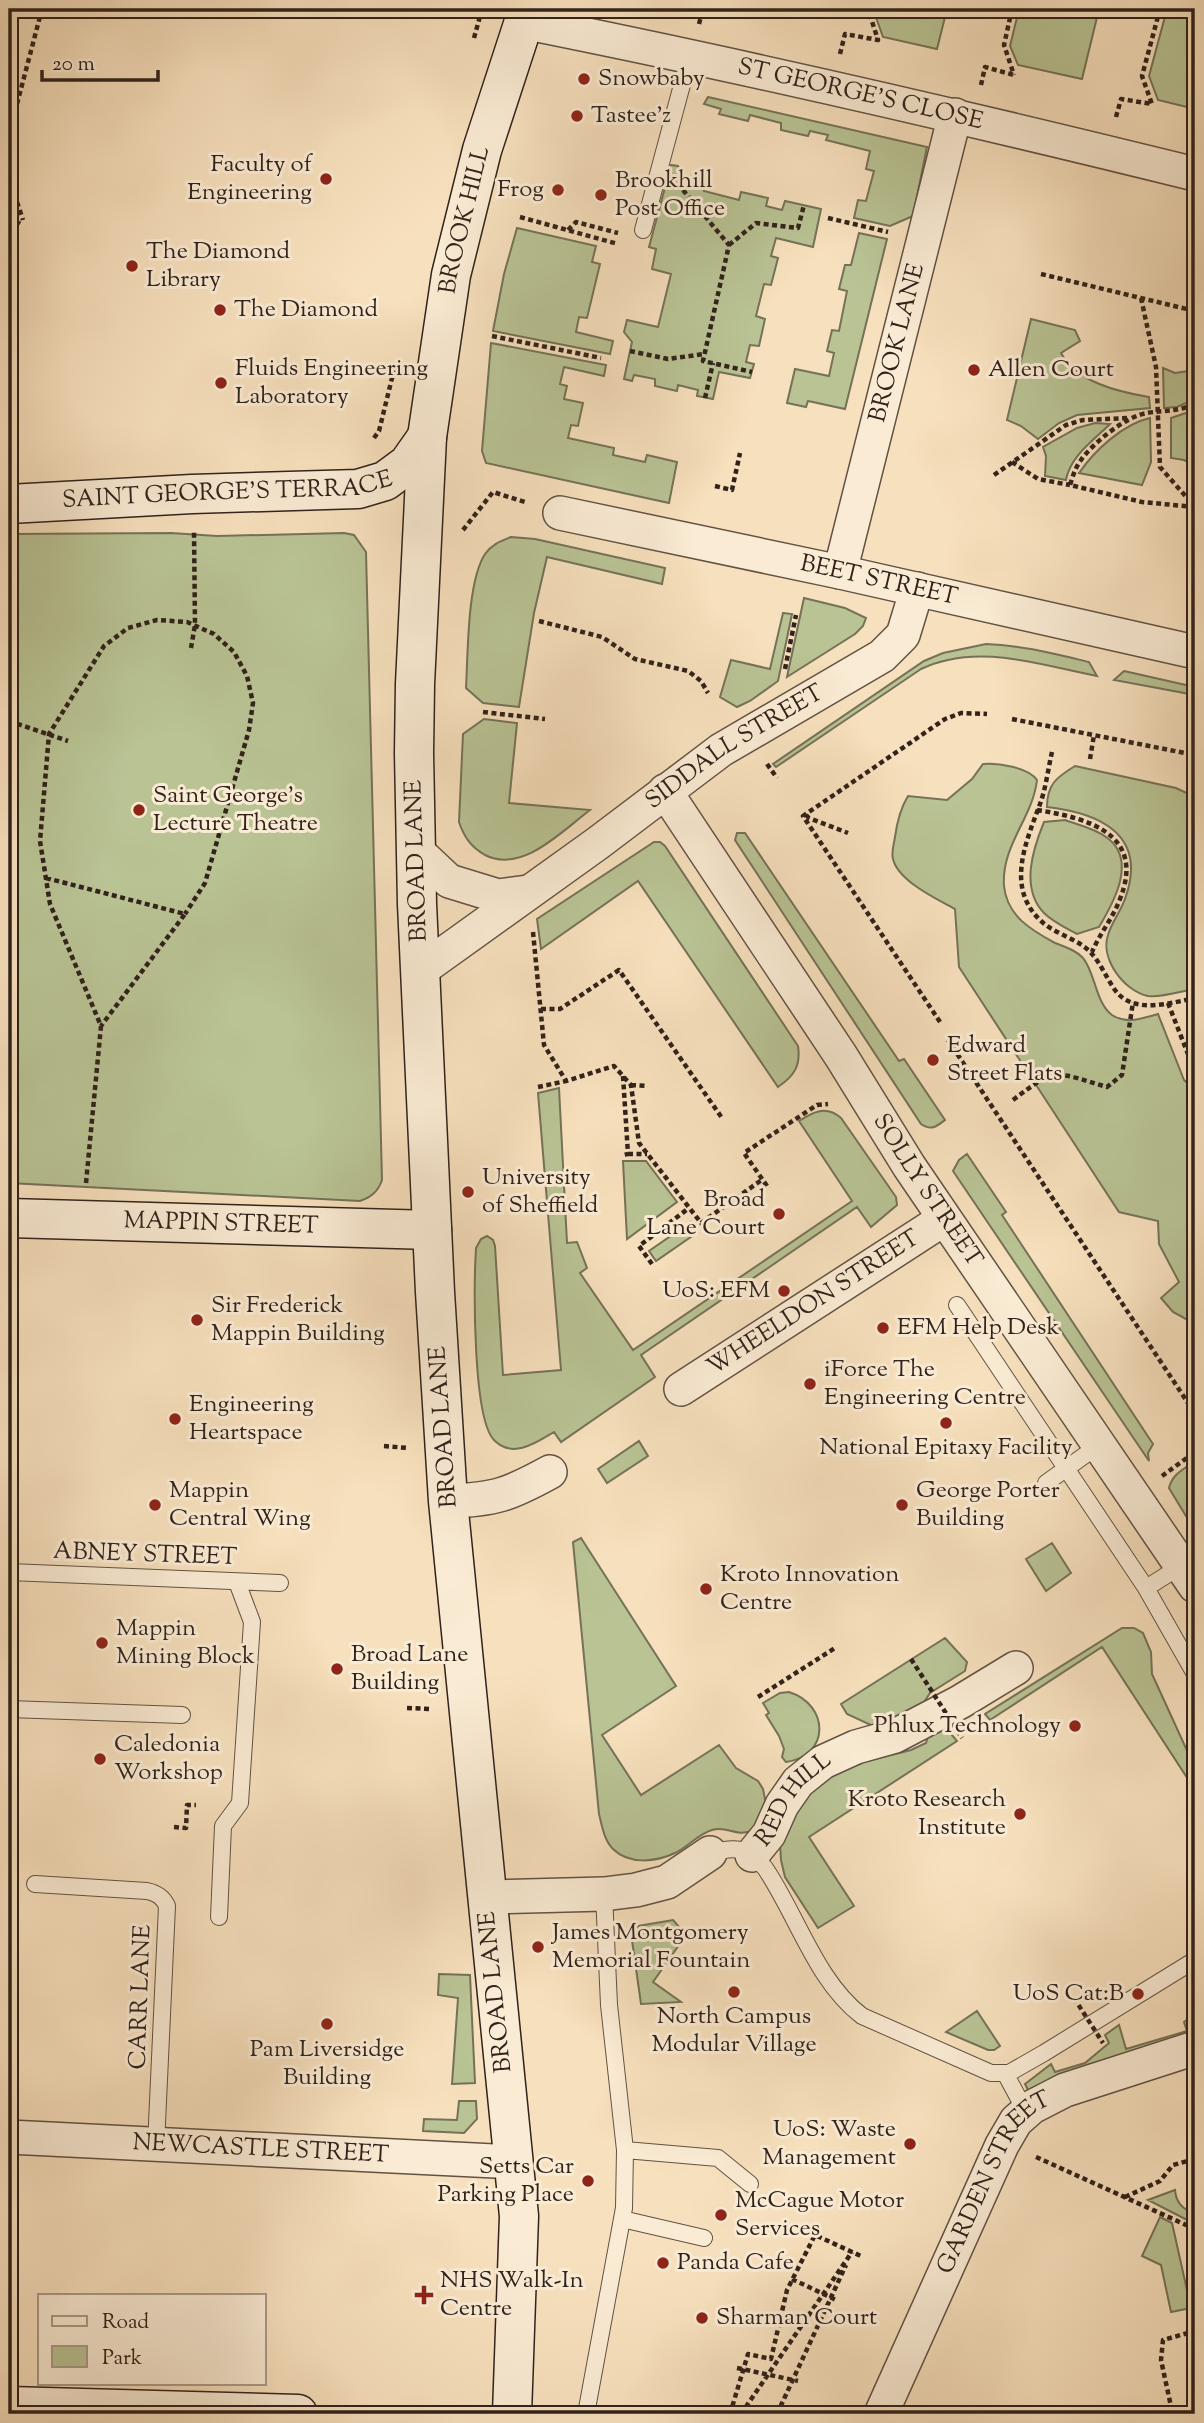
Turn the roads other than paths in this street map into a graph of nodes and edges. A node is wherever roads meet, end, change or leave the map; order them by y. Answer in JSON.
{"nodes":[{"id":1,"x":526,"y":15,"type":"edge"},
{"id":2,"x":690,"y":55,"type":"junction"},
{"id":3,"x":955,"y":115,"type":"junction"},
{"id":4,"x":1195,"y":174,"type":"edge"},
{"id":5,"x":643,"y":230,"type":"road end"},
{"id":6,"x":427,"y":437,"type":"junction"},
{"id":7,"x":9,"y":504,"type":"edge"},
{"id":8,"x":559,"y":513,"type":"road end"},
{"id":9,"x":840,"y":572,"type":"junction"},
{"id":10,"x":918,"y":589,"type":"junction"},
{"id":11,"x":1195,"y":652,"type":"edge"},
{"id":12,"x":665,"y":791,"type":"junction"},
{"id":13,"x":416,"y":850,"type":"junction"},
{"id":14,"x":530,"y":907,"type":"junction"},
{"id":15,"x":421,"y":970,"type":"junction"},
{"id":16,"x":9,"y":1218,"type":"edge"},
{"id":17,"x":944,"y":1219,"type":"junction"},
{"id":18,"x":432,"y":1230,"type":"junction"},
{"id":19,"x":957,"y":1305,"type":"dead end"},
{"id":20,"x":681,"y":1389,"type":"dead end"},
{"id":21,"x":1099,"y":1445,"type":"junction"},
{"id":22,"x":1067,"y":1468,"type":"junction"},
{"id":23,"x":550,"y":1472,"type":"dead end"},
{"id":24,"x":1046,"y":1483,"type":"dead end"},
{"id":25,"x":449,"y":1501,"type":"junction"},
{"id":26,"x":9,"y":1572,"type":"edge"},
{"id":27,"x":1188,"y":1576,"type":"edge"},
{"id":28,"x":236,"y":1581,"type":"junction"},
{"id":29,"x":280,"y":1583,"type":"dead end"},
{"id":30,"x":1146,"y":1588,"type":"junction"},
{"id":31,"x":1016,"y":1668,"type":"dead end"},
{"id":32,"x":1195,"y":1674,"type":"edge"},
{"id":33,"x":9,"y":1709,"type":"edge"},
{"id":34,"x":182,"y":1715,"type":"dead end"},
{"id":35,"x":710,"y":1853,"type":"joint"},
{"id":36,"x":752,"y":1855,"type":"junction"},
{"id":37,"x":36,"y":1884,"type":"dead end"},
{"id":38,"x":604,"y":1894,"type":"junction"},
{"id":39,"x":486,"y":1897,"type":"junction"},
{"id":40,"x":219,"y":1917,"type":"dead end"},
{"id":41,"x":1195,"y":1960,"type":"edge"},
{"id":42,"x":1195,"y":2048,"type":"edge"},
{"id":43,"x":1005,"y":2073,"type":"junction"},
{"id":44,"x":1026,"y":2112,"type":"junction"},
{"id":45,"x":9,"y":2137,"type":"edge"},
{"id":46,"x":156,"y":2145,"type":"junction"},
{"id":47,"x":625,"y":2150,"type":"junction"},
{"id":48,"x":514,"y":2162,"type":"junction"},
{"id":49,"x":750,"y":2184,"type":"dead end"},
{"id":50,"x":622,"y":2219,"type":"junction"},
{"id":51,"x":704,"y":2238,"type":"dead end"},
{"id":52,"x":9,"y":2406,"type":"edge"},
{"id":53,"x":298,"y":2414,"type":"edge"},
{"id":54,"x":512,"y":2414,"type":"edge"},
{"id":55,"x":586,"y":2414,"type":"edge"},
{"id":56,"x":881,"y":2414,"type":"edge"}],
"edges":[{"from":1,"to":2,"type":"street","name":"ST GEORGE'S CLOSE"},
{"from":1,"to":6,"type":"main road","name":"BROOK HILL"},
{"from":2,"to":3,"type":"street","name":"ST GEORGE'S CLOSE"},
{"from":2,"to":5,"type":"lane"},
{"from":3,"to":4,"type":"street","name":"ST GEORGE'S CLOSE"},
{"from":3,"to":9,"type":"street","name":"BROOK LANE"},
{"from":6,"to":7,"type":"main road","name":"SAINT GEORGE'S TERRACE"},
{"from":6,"to":13,"type":"main road","name":"BROAD LANE"},
{"from":8,"to":9,"type":"street","name":"BEET STREET"},
{"from":9,"to":10,"type":"street","name":"BEET STREET"},
{"from":10,"to":11,"type":"street","name":"BEET STREET"},
{"from":10,"to":12,"type":"street","name":"SIDDALL STREET"},
{"from":12,"to":14,"type":"street","name":"SIDDALL STREET"},
{"from":12,"to":17,"type":"street","name":"SOLLY STREET"},
{"from":13,"to":14,"type":"street"},
{"from":13,"to":15,"type":"main road","name":"BROAD LANE"},
{"from":14,"to":15,"type":"street","name":"SIDDALL STREET"},
{"from":15,"to":18,"type":"main road","name":"BROAD LANE"},
{"from":16,"to":18,"type":"main road","name":"MAPPIN STREET"},
{"from":17,"to":20,"type":"street","name":"WHEELDON STREET"},
{"from":17,"to":21,"type":"street","name":"SOLLY STREET"},
{"from":18,"to":25,"type":"main road","name":"BROAD LANE"},
{"from":19,"to":22,"type":"lane"},
{"from":21,"to":22,"type":"lane"},
{"from":21,"to":27,"type":"street","name":"SOLLY STREET"},
{"from":22,"to":24,"type":"lane"},
{"from":22,"to":30,"type":"lane"},
{"from":23,"to":25,"type":"street"},
{"from":25,"to":39,"type":"main road","name":"BROAD LANE"},
{"from":26,"to":28,"type":"lane","name":"ABNEY STREET"},
{"from":27,"to":30,"type":"lane"},
{"from":28,"to":29,"type":"lane","name":"ABNEY STREET"},
{"from":28,"to":40,"type":"lane"},
{"from":30,"to":32,"type":"lane"},
{"from":31,"to":36,"type":"street","name":"RED HILL"},
{"from":33,"to":34,"type":"lane"},
{"from":35,"to":36,"type":"lane","name":"RED HILL"},
{"from":35,"to":38,"type":"street","name":"RED HILL"},
{"from":36,"to":43,"type":"lane"},
{"from":37,"to":46,"type":"lane","name":"CARR LANE"},
{"from":38,"to":39,"type":"street","name":"RED HILL"},
{"from":38,"to":47,"type":"lane"},
{"from":39,"to":48,"type":"main road","name":"BROAD LANE"},
{"from":41,"to":43,"type":"lane"},
{"from":42,"to":44,"type":"street","name":"GARDEN STREET"},
{"from":43,"to":44,"type":"lane"},
{"from":44,"to":56,"type":"street","name":"GARDEN STREET"},
{"from":45,"to":46,"type":"street","name":"NEWCASTLE STREET"},
{"from":46,"to":48,"type":"street","name":"NEWCASTLE STREET"},
{"from":47,"to":49,"type":"lane"},
{"from":47,"to":50,"type":"lane"},
{"from":48,"to":54,"type":"main road","name":"BROAD LANE"},
{"from":50,"to":51,"type":"lane"},
{"from":50,"to":55,"type":"lane"},
{"from":52,"to":53,"type":"main road"}]}
